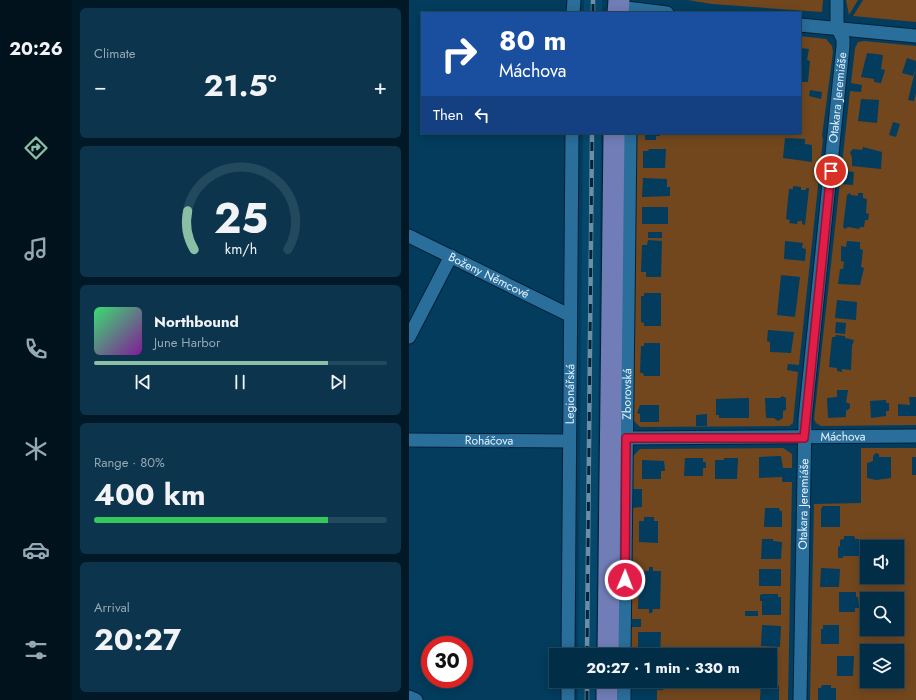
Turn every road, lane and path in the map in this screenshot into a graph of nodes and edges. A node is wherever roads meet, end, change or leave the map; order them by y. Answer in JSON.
{"nodes":[{"id":1,"x":574,"y":0,"type":"edge"},
{"id":2,"x":837,"y":0,"type":"edge"},
{"id":3,"x":626,"y":8,"type":"edge"},
{"id":4,"x":573,"y":12,"type":"edge"},
{"id":5,"x":659,"y":12,"type":"edge"},
{"id":6,"x":801,"y":25,"type":"edge"},
{"id":7,"x":837,"y":27,"type":"junction"},
{"id":8,"x":916,"y":36,"type":"edge"},
{"id":9,"x":572,"y":134,"type":"edge"},
{"id":10,"x":614,"y":134,"type":"edge"},
{"id":11,"x":630,"y":134,"type":"edge"},
{"id":12,"x":409,"y":236,"type":"edge"},
{"id":13,"x":451,"y":256,"type":"junction"},
{"id":14,"x":569,"y":315,"type":"junction"},
{"id":15,"x":409,"y":337,"type":"edge"},
{"id":16,"x":916,"y":436,"type":"edge"},
{"id":17,"x":626,"y":438,"type":"junction"},
{"id":18,"x":804,"y":438,"type":"junction"},
{"id":19,"x":409,"y":440,"type":"edge"},
{"id":20,"x":569,"y":440,"type":"junction"},
{"id":21,"x":569,"y":648,"type":"edge"},
{"id":22,"x":608,"y":648,"type":"edge"},
{"id":23,"x":624,"y":648,"type":"edge"},
{"id":24,"x":568,"y":688,"type":"edge"},
{"id":25,"x":607,"y":688,"type":"edge"},
{"id":26,"x":624,"y":688,"type":"edge"},
{"id":27,"x":409,"y":697,"type":"edge"},
{"id":28,"x":416,"y":700,"type":"edge"},
{"id":29,"x":568,"y":700,"type":"edge"},
{"id":30,"x":607,"y":700,"type":"edge"},
{"id":31,"x":624,"y":700,"type":"edge"},
{"id":32,"x":800,"y":700,"type":"edge"}],
"edges":[{"from":1,"to":4,"type":"street"},
{"from":2,"to":7,"type":"street","name":"Otakara Jeremiáše"},
{"from":3,"to":5,"type":"street"},
{"from":6,"to":7,"type":"street"},
{"from":7,"to":8,"type":"street"},
{"from":7,"to":18,"type":"street","name":"Otakara Jeremiáše"},
{"from":9,"to":14,"type":"street","name":"Legionářská"},
{"from":10,"to":22,"type":"main road"},
{"from":11,"to":17,"type":"street","name":"Zborovská"},
{"from":12,"to":13,"type":"street","name":"Boženy Němcové"},
{"from":13,"to":14,"type":"street","name":"Boženy Němcové"},
{"from":13,"to":15,"type":"street"},
{"from":14,"to":20,"type":"street","name":"Legionářská"},
{"from":16,"to":18,"type":"street","name":"Máchova"},
{"from":17,"to":18,"type":"street","name":"Máchova"},
{"from":17,"to":23,"type":"street","name":"Zborovská"},
{"from":18,"to":32,"type":"street","name":"Otakara Jeremiáše"},
{"from":19,"to":20,"type":"street","name":"Roháčova"},
{"from":20,"to":21,"type":"street","name":"Legionářská"},
{"from":24,"to":29,"type":"street"},
{"from":25,"to":30,"type":"main road"},
{"from":26,"to":31,"type":"street"},
{"from":27,"to":28,"type":"street"}]}
